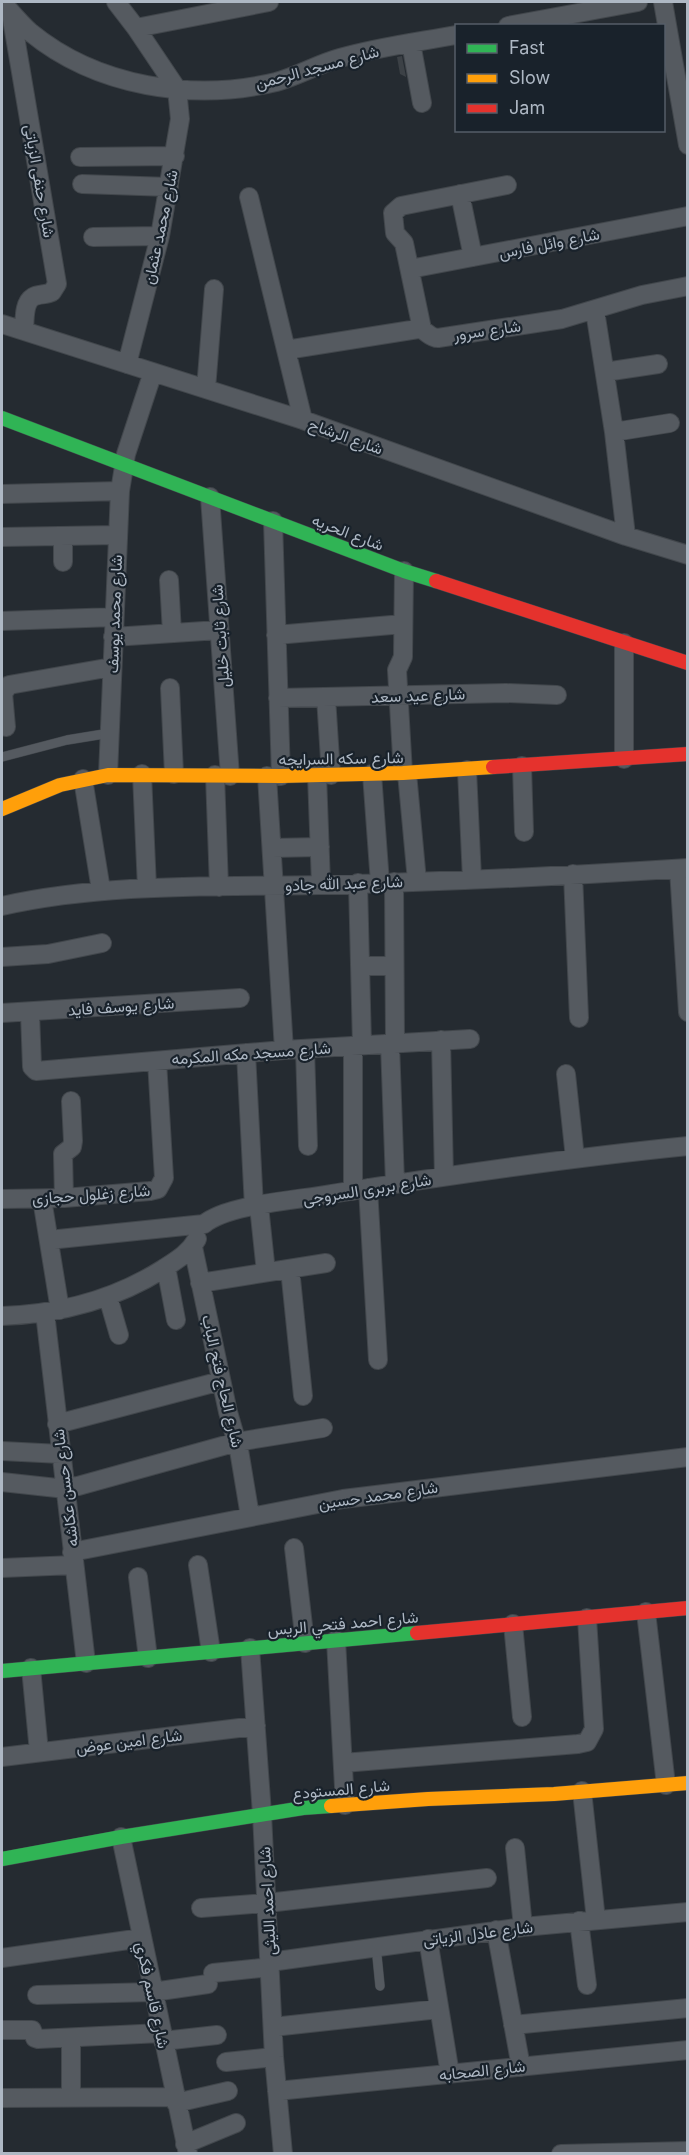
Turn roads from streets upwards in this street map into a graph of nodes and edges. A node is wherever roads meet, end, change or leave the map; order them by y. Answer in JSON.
{"nodes":[{"id":1,"x":116,"y":2,"type":"edge"},
{"id":2,"x":269,"y":2,"type":"edge"},
{"id":3,"x":638,"y":2,"type":"edge"},
{"id":4,"x":663,"y":2,"type":"edge"},
{"id":5,"x":6,"y":7,"type":"edge"},
{"id":6,"x":519,"y":24,"type":"edge"},
{"id":7,"x":136,"y":28,"type":"junction"},
{"id":8,"x":455,"y":35,"type":"edge"},
{"id":9,"x":411,"y":44,"type":"junction"},
{"id":10,"x":177,"y":89,"type":"junction"},
{"id":11,"x":422,"y":103,"type":"dead end"},
{"id":12,"x":687,"y":145,"type":"edge"},
{"id":13,"x":175,"y":156,"type":"junction"},
{"id":14,"x":80,"y":157,"type":"dead end"},
{"id":15,"x":82,"y":184,"type":"dead end"},
{"id":16,"x":507,"y":185,"type":"dead end"},
{"id":17,"x":169,"y":187,"type":"junction"},
{"id":18,"x":460,"y":194,"type":"junction"},
{"id":19,"x":249,"y":197,"type":"dead end"},
{"id":20,"x":687,"y":216,"type":"edge"},
{"id":21,"x":160,"y":236,"type":"junction"},
{"id":22,"x":93,"y":237,"type":"dead end"},
{"id":23,"x":473,"y":257,"type":"junction"},
{"id":24,"x":410,"y":269,"type":"junction"},
{"id":25,"x":687,"y":286,"type":"edge"},
{"id":26,"x":214,"y":289,"type":"dead end"},
{"id":27,"x":595,"y":310,"type":"junction"},
{"id":28,"x":2,"y":324,"type":"edge"},
{"id":29,"x":422,"y":329,"type":"junction"},
{"id":30,"x":24,"y":331,"type":"junction"},
{"id":31,"x":286,"y":350,"type":"junction"},
{"id":32,"x":127,"y":364,"type":"junction"},
{"id":33,"x":658,"y":364,"type":"dead end"},
{"id":34,"x":153,"y":372,"type":"junction"},
{"id":35,"x":605,"y":372,"type":"junction"},
{"id":36,"x":206,"y":389,"type":"junction"},
{"id":37,"x":2,"y":418,"type":"edge"},
{"id":38,"x":303,"y":420,"type":"junction"},
{"id":39,"x":670,"y":423,"type":"dead end"},
{"id":40,"x":614,"y":432,"type":"junction"},
{"id":41,"x":124,"y":459,"type":"junction"},
{"id":42,"x":120,"y":491,"type":"junction"},
{"id":43,"x":2,"y":494,"type":"edge"},
{"id":44,"x":210,"y":497,"type":"junction"},
{"id":45,"x":273,"y":521,"type":"junction"},
{"id":46,"x":117,"y":535,"type":"junction"},
{"id":47,"x":63,"y":536,"type":"junction"},
{"id":48,"x":627,"y":536,"type":"junction"},
{"id":49,"x":2,"y":537,"type":"edge"},
{"id":50,"x":687,"y":555,"type":"edge"},
{"id":51,"x":63,"y":562,"type":"dead end"},
{"id":52,"x":404,"y":571,"type":"junction"},
{"id":53,"x":169,"y":580,"type":"dead end"},
{"id":54,"x":114,"y":617,"type":"junction"},
{"id":55,"x":2,"y":621,"type":"edge"},
{"id":56,"x":403,"y":624,"type":"junction"},
{"id":57,"x":219,"y":630,"type":"junction"},
{"id":58,"x":172,"y":633,"type":"junction"},
{"id":59,"x":276,"y":635,"type":"junction"},
{"id":60,"x":113,"y":638,"type":"junction"},
{"id":61,"x":624,"y":643,"type":"junction"},
{"id":62,"x":687,"y":663,"type":"edge"},
{"id":63,"x":112,"y":667,"type":"junction"},
{"id":64,"x":170,"y":688,"type":"dead end"},
{"id":65,"x":557,"y":694,"type":"dead end"},
{"id":66,"x":397,"y":695,"type":"junction"},
{"id":67,"x":326,"y":697,"type":"junction"},
{"id":68,"x":278,"y":698,"type":"junction"},
{"id":69,"x":6,"y":727,"type":"dead end"},
{"id":70,"x":687,"y":754,"type":"edge"},
{"id":71,"x":624,"y":759,"type":"junction"},
{"id":72,"x":522,"y":766,"type":"junction"},
{"id":73,"x":467,"y":770,"type":"junction"},
{"id":74,"x":405,"y":773,"type":"junction"},
{"id":75,"x":142,"y":774,"type":"junction"},
{"id":76,"x":174,"y":774,"type":"junction"},
{"id":77,"x":372,"y":774,"type":"junction"},
{"id":78,"x":108,"y":775,"type":"junction"},
{"id":79,"x":222,"y":775,"type":"junction"},
{"id":80,"x":324,"y":775,"type":"junction"},
{"id":81,"x":274,"y":776,"type":"junction"},
{"id":82,"x":83,"y":779,"type":"junction"},
{"id":83,"x":2,"y":810,"type":"edge"},
{"id":84,"x":524,"y":832,"type":"dead end"},
{"id":85,"x":320,"y":847,"type":"junction"},
{"id":86,"x":272,"y":848,"type":"junction"},
{"id":87,"x":683,"y":868,"type":"edge"},
{"id":88,"x":573,"y":874,"type":"junction"},
{"id":89,"x":472,"y":879,"type":"junction"},
{"id":90,"x":417,"y":881,"type":"junction"},
{"id":91,"x":387,"y":883,"type":"junction"},
{"id":92,"x":358,"y":884,"type":"junction"},
{"id":93,"x":274,"y":885,"type":"junction"},
{"id":94,"x":321,"y":885,"type":"junction"},
{"id":95,"x":219,"y":887,"type":"junction"},
{"id":96,"x":147,"y":888,"type":"junction"},
{"id":97,"x":101,"y":890,"type":"junction"},
{"id":98,"x":3,"y":900,"type":"edge"},
{"id":99,"x":102,"y":943,"type":"dead end"},
{"id":100,"x":2,"y":957,"type":"edge"},
{"id":101,"x":360,"y":966,"type":"junction"},
{"id":102,"x":394,"y":966,"type":"junction"},
{"id":103,"x":240,"y":998,"type":"dead end"},
{"id":104,"x":687,"y":1012,"type":"edge"},
{"id":105,"x":2,"y":1013,"type":"edge"},
{"id":106,"x":30,"y":1013,"type":"junction"},
{"id":107,"x":579,"y":1018,"type":"dead end"},
{"id":108,"x":470,"y":1039,"type":"dead end"},
{"id":109,"x":441,"y":1040,"type":"junction"},
{"id":110,"x":392,"y":1043,"type":"junction"},
{"id":111,"x":357,"y":1046,"type":"junction"},
{"id":112,"x":305,"y":1049,"type":"junction"},
{"id":113,"x":284,"y":1050,"type":"junction"},
{"id":114,"x":246,"y":1053,"type":"junction"},
{"id":115,"x":158,"y":1060,"type":"junction"},
{"id":116,"x":566,"y":1074,"type":"dead end"},
{"id":117,"x":71,"y":1101,"type":"dead end"},
{"id":118,"x":308,"y":1146,"type":"dead end"},
{"id":119,"x":687,"y":1146,"type":"edge"},
{"id":120,"x":575,"y":1158,"type":"junction"},
{"id":121,"x":444,"y":1177,"type":"junction"},
{"id":122,"x":396,"y":1183,"type":"junction"},
{"id":123,"x":360,"y":1190,"type":"junction"},
{"id":124,"x":64,"y":1198,"type":"junction"},
{"id":125,"x":2,"y":1199,"type":"edge"},
{"id":126,"x":42,"y":1199,"type":"junction"},
{"id":127,"x":257,"y":1206,"type":"junction"},
{"id":128,"x":204,"y":1224,"type":"junction"},
{"id":129,"x":49,"y":1240,"type":"junction"},
{"id":130,"x":192,"y":1247,"type":"junction"},
{"id":131,"x":326,"y":1263,"type":"dead end"},
{"id":132,"x":166,"y":1267,"type":"junction"},
{"id":133,"x":290,"y":1269,"type":"junction"},
{"id":134,"x":266,"y":1272,"type":"junction"},
{"id":135,"x":200,"y":1283,"type":"junction"},
{"id":136,"x":108,"y":1297,"type":"junction"},
{"id":137,"x":52,"y":1312,"type":"junction"},
{"id":138,"x":2,"y":1316,"type":"edge"},
{"id":139,"x":176,"y":1320,"type":"dead end"},
{"id":140,"x":119,"y":1335,"type":"dead end"},
{"id":141,"x":378,"y":1360,"type":"dead end"},
{"id":142,"x":222,"y":1381,"type":"junction"},
{"id":143,"x":303,"y":1396,"type":"dead end"},
{"id":144,"x":57,"y":1424,"type":"junction"},
{"id":145,"x":323,"y":1428,"type":"dead end"},
{"id":146,"x":237,"y":1442,"type":"junction"},
{"id":147,"x":2,"y":1451,"type":"edge"},
{"id":148,"x":61,"y":1454,"type":"junction"},
{"id":149,"x":687,"y":1457,"type":"edge"},
{"id":150,"x":2,"y":1482,"type":"edge"},
{"id":151,"x":65,"y":1488,"type":"junction"},
{"id":152,"x":250,"y":1516,"type":"junction"},
{"id":153,"x":294,"y":1548,"type":"dead end"},
{"id":154,"x":73,"y":1558,"type":"junction"},
{"id":155,"x":198,"y":1564,"type":"dead end"},
{"id":156,"x":2,"y":1568,"type":"edge"},
{"id":157,"x":138,"y":1577,"type":"dead end"},
{"id":158,"x":687,"y":1608,"type":"edge"},
{"id":159,"x":646,"y":1612,"type":"junction"},
{"id":160,"x":587,"y":1618,"type":"junction"},
{"id":161,"x":513,"y":1624,"type":"junction"},
{"id":162,"x":336,"y":1640,"type":"junction"},
{"id":163,"x":305,"y":1643,"type":"junction"},
{"id":164,"x":250,"y":1648,"type":"junction"},
{"id":165,"x":211,"y":1652,"type":"junction"},
{"id":166,"x":148,"y":1658,"type":"junction"},
{"id":167,"x":86,"y":1663,"type":"junction"},
{"id":168,"x":31,"y":1668,"type":"junction"},
{"id":169,"x":2,"y":1670,"type":"edge"},
{"id":170,"x":522,"y":1718,"type":"dead end"},
{"id":171,"x":256,"y":1726,"type":"junction"},
{"id":172,"x":39,"y":1752,"type":"junction"},
{"id":173,"x":2,"y":1757,"type":"edge"},
{"id":174,"x":343,"y":1763,"type":"junction"},
{"id":175,"x":687,"y":1783,"type":"edge"},
{"id":176,"x":666,"y":1785,"type":"junction"},
{"id":177,"x":582,"y":1791,"type":"junction"},
{"id":178,"x":345,"y":1805,"type":"junction"},
{"id":179,"x":262,"y":1814,"type":"junction"},
{"id":180,"x":121,"y":1837,"type":"junction"},
{"id":181,"x":515,"y":1848,"type":"dead end"},
{"id":182,"x":2,"y":1859,"type":"edge"},
{"id":183,"x":487,"y":1878,"type":"dead end"},
{"id":184,"x":267,"y":1903,"type":"junction"},
{"id":185,"x":201,"y":1908,"type":"dead end"},
{"id":186,"x":687,"y":1912,"type":"edge"},
{"id":187,"x":588,"y":1921,"type":"junction"},
{"id":188,"x":523,"y":1927,"type":"junction"},
{"id":189,"x":496,"y":1930,"type":"junction"},
{"id":190,"x":141,"y":1938,"type":"junction"},
{"id":191,"x":428,"y":1939,"type":"junction"},
{"id":192,"x":2,"y":1958,"type":"edge"},
{"id":193,"x":270,"y":1965,"type":"junction"},
{"id":194,"x":587,"y":1985,"type":"dead end"},
{"id":195,"x":153,"y":1992,"type":"junction"},
{"id":196,"x":37,"y":1995,"type":"dead end"},
{"id":197,"x":687,"y":2008,"type":"edge"},
{"id":198,"x":439,"y":2009,"type":"junction"},
{"id":199,"x":513,"y":2025,"type":"junction"},
{"id":200,"x":273,"y":2027,"type":"junction"},
{"id":201,"x":2,"y":2030,"type":"edge"},
{"id":202,"x":217,"y":2035,"type":"dead end"},
{"id":203,"x":162,"y":2037,"type":"junction"},
{"id":204,"x":70,"y":2038,"type":"junction"},
{"id":205,"x":687,"y":2050,"type":"edge"},
{"id":206,"x":274,"y":2057,"type":"junction"},
{"id":207,"x":226,"y":2062,"type":"dead end"},
{"id":208,"x":521,"y":2067,"type":"junction"},
{"id":209,"x":450,"y":2074,"type":"junction"},
{"id":210,"x":228,"y":2091,"type":"dead end"},
{"id":211,"x":277,"y":2091,"type":"junction"},
{"id":212,"x":71,"y":2097,"type":"junction"},
{"id":213,"x":2,"y":2098,"type":"edge"},
{"id":214,"x":175,"y":2100,"type":"junction"},
{"id":215,"x":236,"y":2123,"type":"dead end"},
{"id":216,"x":186,"y":2149,"type":"edge"},
{"id":217,"x":687,"y":2151,"type":"edge"},
{"id":218,"x":279,"y":2152,"type":"edge"},
{"id":219,"x":561,"y":2154,"type":"edge"}],
"edges":[{"from":1,"to":7,"type":"street"},
{"from":2,"to":7,"type":"street"},
{"from":3,"to":6,"type":"street"},
{"from":4,"to":12,"type":"street"},
{"from":5,"to":10,"type":"street","name":"شارع مسجد الرحمن"},
{"from":5,"to":30,"type":"street","name":"شارع حنفى الزياتى"},
{"from":7,"to":10,"type":"street"},
{"from":8,"to":9,"type":"street","name":"شارع مسجد الرحمن"},
{"from":9,"to":10,"type":"street","name":"شارع مسجد الرحمن"},
{"from":9,"to":11,"type":"street"},
{"from":10,"to":13,"type":"street","name":"شارع محمد عثمان"},
{"from":13,"to":14,"type":"street"},
{"from":13,"to":17,"type":"street","name":"شارع محمد عثمان"},
{"from":15,"to":17,"type":"street"},
{"from":16,"to":18,"type":"street"},
{"from":17,"to":21,"type":"street","name":"شارع محمد عثمان"},
{"from":18,"to":23,"type":"street"},
{"from":18,"to":24,"type":"street"},
{"from":19,"to":31,"type":"street"},
{"from":20,"to":23,"type":"street","name":"شارع وائل فارس"},
{"from":21,"to":22,"type":"street"},
{"from":21,"to":32,"type":"street","name":"شارع محمد عثمان"},
{"from":23,"to":24,"type":"street","name":"شارع وائل فارس"},
{"from":24,"to":29,"type":"street"},
{"from":25,"to":27,"type":"street","name":"شارع سرور"},
{"from":26,"to":36,"type":"street"},
{"from":27,"to":29,"type":"street","name":"شارع سرور"},
{"from":27,"to":35,"type":"street"},
{"from":28,"to":30,"type":"street","name":"شارع الرشاح"},
{"from":29,"to":31,"type":"street","name":"شارع سرور"},
{"from":30,"to":32,"type":"street","name":"شارع الرشاح"},
{"from":31,"to":38,"type":"street"},
{"from":32,"to":34,"type":"street","name":"شارع الرشاح"},
{"from":33,"to":35,"type":"street"},
{"from":34,"to":36,"type":"street","name":"شارع الرشاح"},
{"from":34,"to":41,"type":"street","name":"شارع محمد يوسف"},
{"from":35,"to":40,"type":"street"},
{"from":36,"to":38,"type":"street","name":"شارع الرشاح"},
{"from":37,"to":41,"type":"street","name":"شارع الحريه"},
{"from":38,"to":48,"type":"street","name":"شارع الرشاح"},
{"from":39,"to":40,"type":"street"},
{"from":40,"to":48,"type":"street"},
{"from":41,"to":42,"type":"street","name":"شارع محمد يوسف"},
{"from":41,"to":44,"type":"street","name":"شارع الحريه"},
{"from":42,"to":43,"type":"street"},
{"from":42,"to":46,"type":"street","name":"شارع محمد يوسف"},
{"from":44,"to":45,"type":"street","name":"شارع الحريه"},
{"from":44,"to":57,"type":"street","name":"شارع ثابت خليل"},
{"from":45,"to":52,"type":"street","name":"شارع الحريه"},
{"from":45,"to":59,"type":"street"},
{"from":46,"to":47,"type":"street"},
{"from":46,"to":54,"type":"street","name":"شارع محمد يوسف"},
{"from":47,"to":49,"type":"street"},
{"from":47,"to":51,"type":"street"},
{"from":48,"to":50,"type":"street","name":"شارع الرشاح"},
{"from":52,"to":56,"type":"street"},
{"from":52,"to":61,"type":"street","name":"شارع الحريه"},
{"from":53,"to":58,"type":"street"},
{"from":54,"to":55,"type":"street"},
{"from":54,"to":60,"type":"street","name":"شارع محمد يوسف"},
{"from":56,"to":59,"type":"street"},
{"from":56,"to":66,"type":"street"},
{"from":57,"to":58,"type":"street"},
{"from":57,"to":79,"type":"street","name":"شارع ثابت خليل"},
{"from":58,"to":60,"type":"street"},
{"from":59,"to":68,"type":"street"},
{"from":60,"to":63,"type":"street","name":"شارع محمد يوسف"},
{"from":61,"to":62,"type":"street","name":"شارع الحريه"},
{"from":61,"to":71,"type":"street"},
{"from":63,"to":69,"type":"street"},
{"from":63,"to":78,"type":"street","name":"شارع محمد يوسف"},
{"from":64,"to":76,"type":"street"},
{"from":65,"to":66,"type":"street","name":"شارع عيد سعد"},
{"from":66,"to":67,"type":"street","name":"شارع عيد سعد"},
{"from":66,"to":74,"type":"street"},
{"from":67,"to":68,"type":"street","name":"شارع عيد سعد"},
{"from":67,"to":80,"type":"street"},
{"from":68,"to":81,"type":"street"},
{"from":70,"to":71,"type":"street","name":"شارع سكه السرايجه"},
{"from":71,"to":72,"type":"street","name":"شارع سكه السرايجه"},
{"from":72,"to":73,"type":"street","name":"شارع سكه السرايجه"},
{"from":72,"to":84,"type":"street"},
{"from":73,"to":74,"type":"street","name":"شارع سكه السرايجه"},
{"from":73,"to":89,"type":"street"},
{"from":74,"to":77,"type":"street","name":"شارع سكه السرايجه"},
{"from":74,"to":90,"type":"street"},
{"from":75,"to":76,"type":"street","name":"شارع سكه السرايجه"},
{"from":75,"to":78,"type":"street","name":"شارع سكه السرايجه"},
{"from":75,"to":96,"type":"street"},
{"from":76,"to":79,"type":"street","name":"شارع سكه السرايجه"},
{"from":77,"to":80,"type":"street","name":"شارع سكه السرايجه"},
{"from":77,"to":91,"type":"street"},
{"from":78,"to":82,"type":"street","name":"شارع سكه السرايجه"},
{"from":79,"to":81,"type":"street","name":"شارع سكه السرايجه"},
{"from":79,"to":95,"type":"street","name":"شارع ثابت خليل"},
{"from":80,"to":81,"type":"street","name":"شارع سكه السرايجه"},
{"from":80,"to":85,"type":"street"},
{"from":81,"to":86,"type":"street"},
{"from":82,"to":83,"type":"street","name":"شارع سكه السرايجه"},
{"from":82,"to":97,"type":"street"},
{"from":85,"to":86,"type":"street"},
{"from":85,"to":94,"type":"street"},
{"from":86,"to":93,"type":"street"},
{"from":87,"to":88,"type":"street","name":"شارع عبد الله جادو"},
{"from":87,"to":104,"type":"street"},
{"from":88,"to":89,"type":"street","name":"شارع عبد الله جادو"},
{"from":88,"to":107,"type":"street"},
{"from":89,"to":90,"type":"street","name":"شارع عبد الله جادو"},
{"from":90,"to":91,"type":"street","name":"شارع عبد الله جادو"},
{"from":91,"to":92,"type":"street","name":"شارع عبد الله جادو"},
{"from":91,"to":102,"type":"street"},
{"from":92,"to":94,"type":"street","name":"شارع عبد الله جادو"},
{"from":92,"to":101,"type":"street"},
{"from":93,"to":94,"type":"street","name":"شارع عبد الله جادو"},
{"from":93,"to":95,"type":"street","name":"شارع عبد الله جادو"},
{"from":93,"to":113,"type":"street"},
{"from":95,"to":96,"type":"street","name":"شارع عبد الله جادو"},
{"from":96,"to":97,"type":"street","name":"شارع عبد الله جادو"},
{"from":97,"to":98,"type":"street","name":"شارع عبد الله جادو"},
{"from":99,"to":100,"type":"street"},
{"from":101,"to":102,"type":"street"},
{"from":101,"to":111,"type":"street"},
{"from":102,"to":110,"type":"street"},
{"from":103,"to":106,"type":"street","name":"شارع يوسف فايد"},
{"from":105,"to":106,"type":"street","name":"شارع يوسف فايد"},
{"from":106,"to":115,"type":"street","name":"شارع مسجد مكه المكرمه"},
{"from":108,"to":109,"type":"street","name":"شارع مسجد مكه المكرمه"},
{"from":109,"to":110,"type":"street","name":"شارع مسجد مكه المكرمه"},
{"from":109,"to":121,"type":"street"},
{"from":110,"to":111,"type":"street","name":"شارع مسجد مكه المكرمه"},
{"from":110,"to":122,"type":"street"},
{"from":111,"to":112,"type":"street","name":"شارع مسجد مكه المكرمه"},
{"from":111,"to":123,"type":"street"},
{"from":112,"to":113,"type":"street","name":"شارع مسجد مكه المكرمه"},
{"from":112,"to":118,"type":"street"},
{"from":113,"to":114,"type":"street","name":"شارع مسجد مكه المكرمه"},
{"from":114,"to":115,"type":"street","name":"شارع مسجد مكه المكرمه"},
{"from":114,"to":127,"type":"street"},
{"from":115,"to":124,"type":"street","name":"شارع زغلول حجازى"},
{"from":116,"to":120,"type":"street"},
{"from":117,"to":124,"type":"street"},
{"from":119,"to":120,"type":"street","name":"شارع بربرى السروجى"},
{"from":120,"to":121,"type":"street","name":"شارع بربرى السروجى"},
{"from":121,"to":122,"type":"street","name":"شارع بربرى السروجى"},
{"from":122,"to":123,"type":"street","name":"شارع بربرى السروجى"},
{"from":123,"to":127,"type":"street","name":"شارع بربرى السروجى"},
{"from":123,"to":141,"type":"street"},
{"from":124,"to":126,"type":"street","name":"شارع زغلول حجازى"},
{"from":125,"to":126,"type":"street","name":"شارع زغلول حجازى"},
{"from":126,"to":129,"type":"street","name":"شارع حسن عكاشه"},
{"from":127,"to":128,"type":"street","name":"شارع بربرى السروجى"},
{"from":127,"to":134,"type":"street"},
{"from":128,"to":129,"type":"street","name":"شارع بربرى السروجى"},
{"from":128,"to":130,"type":"street"},
{"from":129,"to":137,"type":"street","name":"شارع حسن عكاشه"},
{"from":130,"to":132,"type":"street"},
{"from":130,"to":135,"type":"street","name":"شارع الحاج فتح الباب"},
{"from":131,"to":133,"type":"street"},
{"from":132,"to":136,"type":"street"},
{"from":132,"to":139,"type":"street"},
{"from":133,"to":134,"type":"street"},
{"from":133,"to":143,"type":"street"},
{"from":134,"to":135,"type":"street"},
{"from":135,"to":142,"type":"street","name":"شارع الحاج فتح الباب"},
{"from":136,"to":137,"type":"street"},
{"from":136,"to":140,"type":"street"},
{"from":137,"to":138,"type":"street"},
{"from":137,"to":144,"type":"street","name":"شارع حسن عكاشه"},
{"from":142,"to":144,"type":"street"},
{"from":142,"to":146,"type":"street","name":"شارع الحاج فتح الباب"},
{"from":144,"to":148,"type":"street","name":"شارع حسن عكاشه"},
{"from":145,"to":146,"type":"street"},
{"from":146,"to":151,"type":"street"},
{"from":146,"to":152,"type":"street","name":"شارع الحاج فتح الباب"},
{"from":147,"to":148,"type":"street"},
{"from":148,"to":151,"type":"street","name":"شارع حسن عكاشه"},
{"from":149,"to":152,"type":"street","name":"شارع محمد حسين"},
{"from":150,"to":151,"type":"street"},
{"from":151,"to":154,"type":"street","name":"شارع حسن عكاشه"},
{"from":152,"to":154,"type":"street","name":"شارع محمد حسين"},
{"from":153,"to":163,"type":"street"},
{"from":154,"to":156,"type":"street","name":"شارع محمد حسين"},
{"from":154,"to":167,"type":"street","name":"شارع حسن عكاشه"},
{"from":155,"to":165,"type":"street"},
{"from":157,"to":166,"type":"street"},
{"from":158,"to":159,"type":"street","name":"شارع احمد فتحي الريس"},
{"from":159,"to":160,"type":"street","name":"شارع احمد فتحي الريس"},
{"from":159,"to":176,"type":"street"},
{"from":160,"to":161,"type":"street","name":"شارع احمد فتحي الريس"},
{"from":160,"to":174,"type":"street"},
{"from":161,"to":162,"type":"street","name":"شارع احمد فتحي الريس"},
{"from":161,"to":170,"type":"street"},
{"from":162,"to":163,"type":"street","name":"شارع احمد فتحي الريس"},
{"from":162,"to":174,"type":"street"},
{"from":163,"to":164,"type":"street","name":"شارع احمد فتحي الريس"},
{"from":164,"to":165,"type":"street","name":"شارع احمد فتحي الريس"},
{"from":164,"to":171,"type":"street","name":"شارع احمد الليثى"},
{"from":165,"to":166,"type":"street","name":"شارع احمد فتحي الريس"},
{"from":166,"to":167,"type":"street","name":"شارع احمد فتحي الريس"},
{"from":167,"to":168,"type":"street","name":"شارع احمد فتحي الريس"},
{"from":168,"to":169,"type":"street","name":"شارع احمد فتحي الريس"},
{"from":168,"to":172,"type":"street"},
{"from":171,"to":172,"type":"street","name":"شارع امين عوض"},
{"from":171,"to":179,"type":"street","name":"شارع احمد الليثى"},
{"from":172,"to":173,"type":"street","name":"شارع امين عوض"},
{"from":174,"to":178,"type":"street"},
{"from":175,"to":176,"type":"street","name":"شارع المستودع"},
{"from":176,"to":177,"type":"street","name":"شارع المستودع"},
{"from":177,"to":178,"type":"street","name":"شارع المستودع"},
{"from":177,"to":187,"type":"street"},
{"from":178,"to":179,"type":"street","name":"شارع المستودع"},
{"from":179,"to":180,"type":"street","name":"شارع المستودع"},
{"from":179,"to":184,"type":"street","name":"شارع احمد الليثى"},
{"from":180,"to":182,"type":"street","name":"شارع المستودع"},
{"from":180,"to":190,"type":"street","name":"شارع قاسم فكري"},
{"from":181,"to":188,"type":"street"},
{"from":183,"to":184,"type":"street"},
{"from":184,"to":185,"type":"street"},
{"from":184,"to":193,"type":"street","name":"شارع احمد الليثى"},
{"from":186,"to":187,"type":"street","name":"شارع عادل الزياتى"},
{"from":187,"to":188,"type":"street","name":"شارع عادل الزياتى"},
{"from":187,"to":194,"type":"street"},
{"from":188,"to":189,"type":"street","name":"شارع عادل الزياتى"},
{"from":189,"to":191,"type":"street","name":"شارع عادل الزياتى"},
{"from":189,"to":199,"type":"street"},
{"from":190,"to":192,"type":"street"},
{"from":190,"to":195,"type":"street","name":"شارع قاسم فكري"},
{"from":191,"to":193,"type":"street","name":"شارع عادل الزياتى"},
{"from":191,"to":198,"type":"street"},
{"from":193,"to":195,"type":"street","name":"شارع عادل الزياتى"},
{"from":193,"to":200,"type":"street","name":"شارع احمد الليثى"},
{"from":195,"to":196,"type":"street","name":"شارع عادل الزياتى"},
{"from":195,"to":203,"type":"street","name":"شارع قاسم فكري"},
{"from":197,"to":199,"type":"street"},
{"from":198,"to":200,"type":"street"},
{"from":198,"to":209,"type":"street"},
{"from":199,"to":208,"type":"street"},
{"from":200,"to":206,"type":"street","name":"شارع احمد الليثى"},
{"from":201,"to":204,"type":"street"},
{"from":202,"to":203,"type":"street"},
{"from":203,"to":204,"type":"street"},
{"from":203,"to":214,"type":"street","name":"شارع قاسم فكري"},
{"from":204,"to":212,"type":"street"},
{"from":205,"to":208,"type":"street","name":"شارع الصحابه"},
{"from":206,"to":207,"type":"street"},
{"from":206,"to":211,"type":"street","name":"شارع احمد الليثى"},
{"from":208,"to":209,"type":"street","name":"شارع الصحابه"},
{"from":209,"to":211,"type":"street","name":"شارع الصحابه"},
{"from":210,"to":214,"type":"street"},
{"from":211,"to":218,"type":"street","name":"شارع احمد الليثى"},
{"from":212,"to":213,"type":"street"},
{"from":212,"to":214,"type":"street"},
{"from":214,"to":216,"type":"street","name":"شارع قاسم فكري"},
{"from":215,"to":216,"type":"street"},
{"from":217,"to":219,"type":"street"}]}
